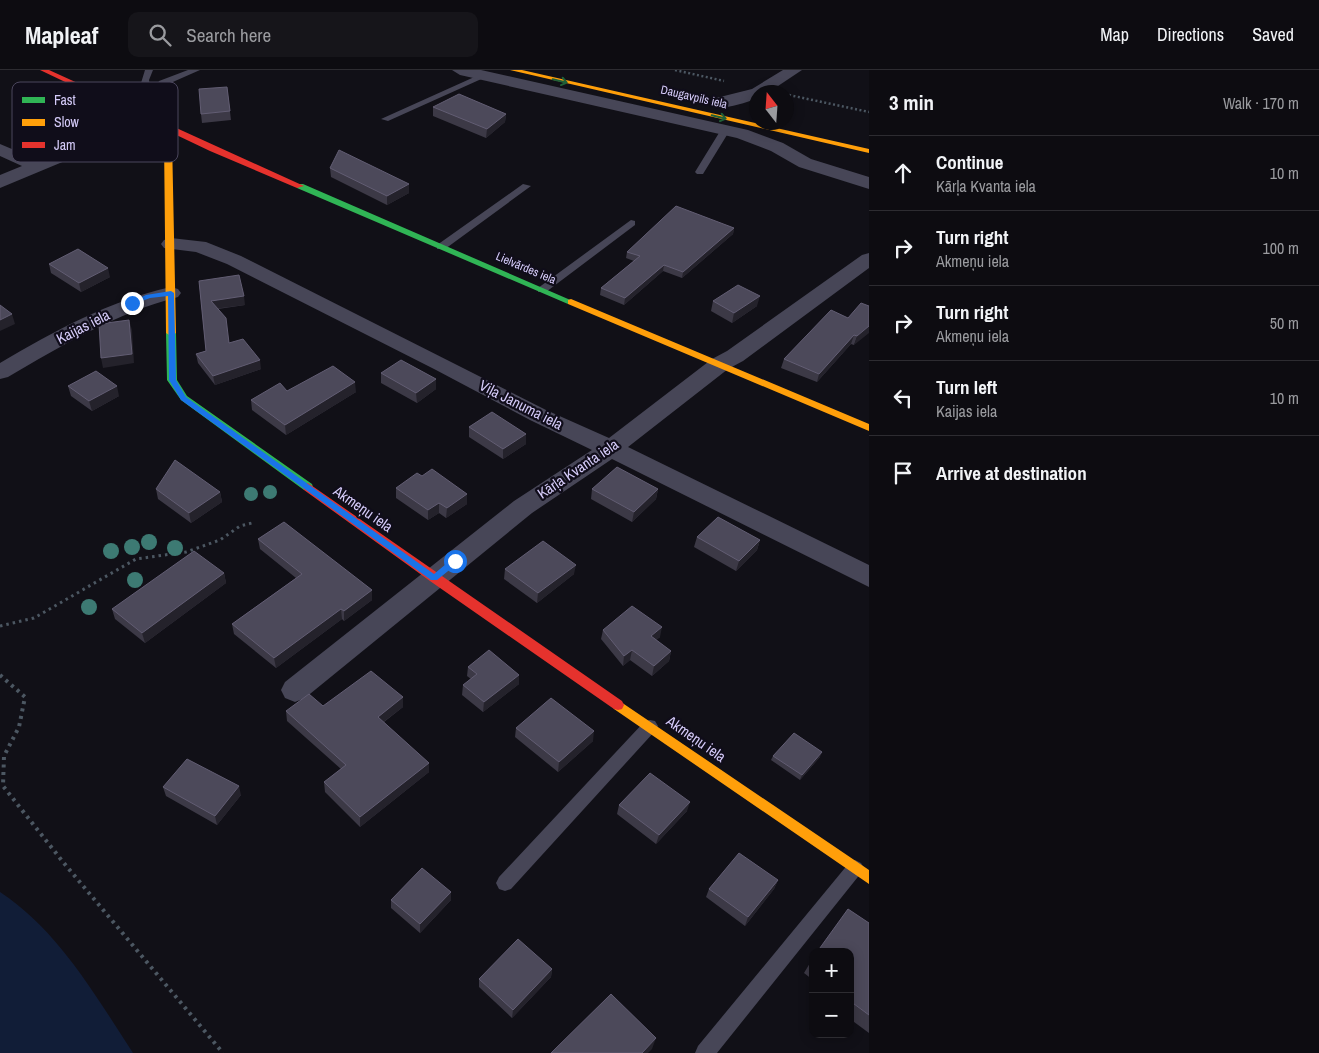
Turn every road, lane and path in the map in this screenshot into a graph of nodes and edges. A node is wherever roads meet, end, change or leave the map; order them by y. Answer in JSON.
{"nodes":[{"id":1,"x":43,"y":70,"type":"edge"},
{"id":2,"x":149,"y":70,"type":"edge"},
{"id":3,"x":196,"y":70,"type":"edge"},
{"id":4,"x":460,"y":70,"type":"edge"},
{"id":5,"x":513,"y":70,"type":"edge"},
{"id":6,"x":794,"y":70,"type":"edge"},
{"id":7,"x":484,"y":76,"type":"junction"},
{"id":8,"x":69,"y":82,"type":"edge"},
{"id":9,"x":145,"y":82,"type":"edge"},
{"id":10,"x":165,"y":82,"type":"edge"},
{"id":11,"x":770,"y":85,"type":"edge"},
{"id":12,"x":749,"y":96,"type":"edge"},
{"id":13,"x":794,"y":97,"type":"edge"},
{"id":14,"x":713,"y":102,"type":"joint"},
{"id":15,"x":747,"y":109,"type":"dead end"},
{"id":16,"x":869,"y":112,"type":"edge"},
{"id":17,"x":385,"y":119,"type":"dead end"},
{"id":18,"x":725,"y":130,"type":"junction"},
{"id":19,"x":178,"y":134,"type":"edge"},
{"id":20,"x":0,"y":149,"type":"edge"},
{"id":21,"x":869,"y":151,"type":"edge"},
{"id":22,"x":12,"y":155,"type":"edge"},
{"id":23,"x":28,"y":162,"type":"edge"},
{"id":24,"x":46,"y":162,"type":"edge"},
{"id":25,"x":169,"y":162,"type":"edge"},
{"id":26,"x":37,"y":166,"type":"junction"},
{"id":27,"x":700,"y":172,"type":"dead end"},
{"id":28,"x":0,"y":182,"type":"edge"},
{"id":29,"x":869,"y":183,"type":"edge"},
{"id":30,"x":526,"y":186,"type":"dead end"},
{"id":31,"x":632,"y":223,"type":"dead end"},
{"id":32,"x":171,"y":244,"type":"junction"},
{"id":33,"x":441,"y":247,"type":"junction"},
{"id":34,"x":869,"y":259,"type":"edge"},
{"id":35,"x":542,"y":290,"type":"junction"},
{"id":36,"x":171,"y":293,"type":"junction"},
{"id":37,"x":720,"y":364,"type":"junction"},
{"id":38,"x":0,"y":372,"type":"edge"},
{"id":39,"x":869,"y":428,"type":"edge"},
{"id":40,"x":610,"y":449,"type":"junction"},
{"id":41,"x":252,"y":523,"type":"dead end"},
{"id":42,"x":869,"y":577,"type":"edge"},
{"id":43,"x":434,"y":578,"type":"junction"},
{"id":44,"x":0,"y":626,"type":"edge"},
{"id":45,"x":0,"y":675,"type":"edge"},
{"id":46,"x":295,"y":690,"type":"dead end"},
{"id":47,"x":650,"y":726,"type":"junction"},
{"id":48,"x":862,"y":873,"type":"edge"},
{"id":49,"x":505,"y":883,"type":"dead end"},
{"id":50,"x":223,"y":1053,"type":"edge"},
{"id":51,"x":706,"y":1053,"type":"edge"}],
"edges":[{"from":1,"to":8,"type":"main road"},
{"from":2,"to":9,"type":"lane"},
{"from":3,"to":10,"type":"lane"},
{"from":4,"to":7,"type":"street"},
{"from":5,"to":21,"type":"main road","name":"Daugavpils iela","one_way":true},
{"from":6,"to":11,"type":"street"},
{"from":7,"to":17,"type":"lane"},
{"from":7,"to":18,"type":"street"},
{"from":12,"to":14,"type":"street"},
{"from":13,"to":16,"type":"path"},
{"from":14,"to":15,"type":"main road","name":"Daugavpils iela"},
{"from":18,"to":27,"type":"lane"},
{"from":18,"to":29,"type":"street"},
{"from":19,"to":33,"type":"main road","name":"Lielvārdes iela"},
{"from":20,"to":22,"type":"street"},
{"from":23,"to":26,"type":"street"},
{"from":24,"to":26,"type":"street"},
{"from":25,"to":32,"type":"main road","name":"Akmeņu iela"},
{"from":26,"to":28,"type":"street"},
{"from":30,"to":33,"type":"lane"},
{"from":31,"to":35,"type":"lane"},
{"from":32,"to":36,"type":"main road","name":"Akmeņu iela"},
{"from":32,"to":40,"type":"street","name":"Viļa Januma iela"},
{"from":33,"to":35,"type":"main road","name":"Lielvārdes iela"},
{"from":34,"to":37,"type":"street","name":"Kārļa Kvanta iela"},
{"from":35,"to":37,"type":"main road","name":"Lielvārdes iela"},
{"from":36,"to":38,"type":"street","name":"Kaijas iela"},
{"from":36,"to":43,"type":"main road","name":"Akmeņu iela"},
{"from":37,"to":39,"type":"main road","name":"Lielvārdes iela"},
{"from":37,"to":40,"type":"street","name":"Kārļa Kvanta iela"},
{"from":40,"to":42,"type":"street","name":"Viļa Januma iela"},
{"from":40,"to":43,"type":"street","name":"Kārļa Kvanta iela"},
{"from":41,"to":44,"type":"path"},
{"from":43,"to":46,"type":"street","name":"Kārļa Kvanta iela"},
{"from":43,"to":47,"type":"main road","name":"Akmeņu iela"},
{"from":45,"to":50,"type":"path"},
{"from":47,"to":48,"type":"main road","name":"Akmeņu iela"},
{"from":47,"to":49,"type":"lane"},
{"from":48,"to":51,"type":"lane"}]}
